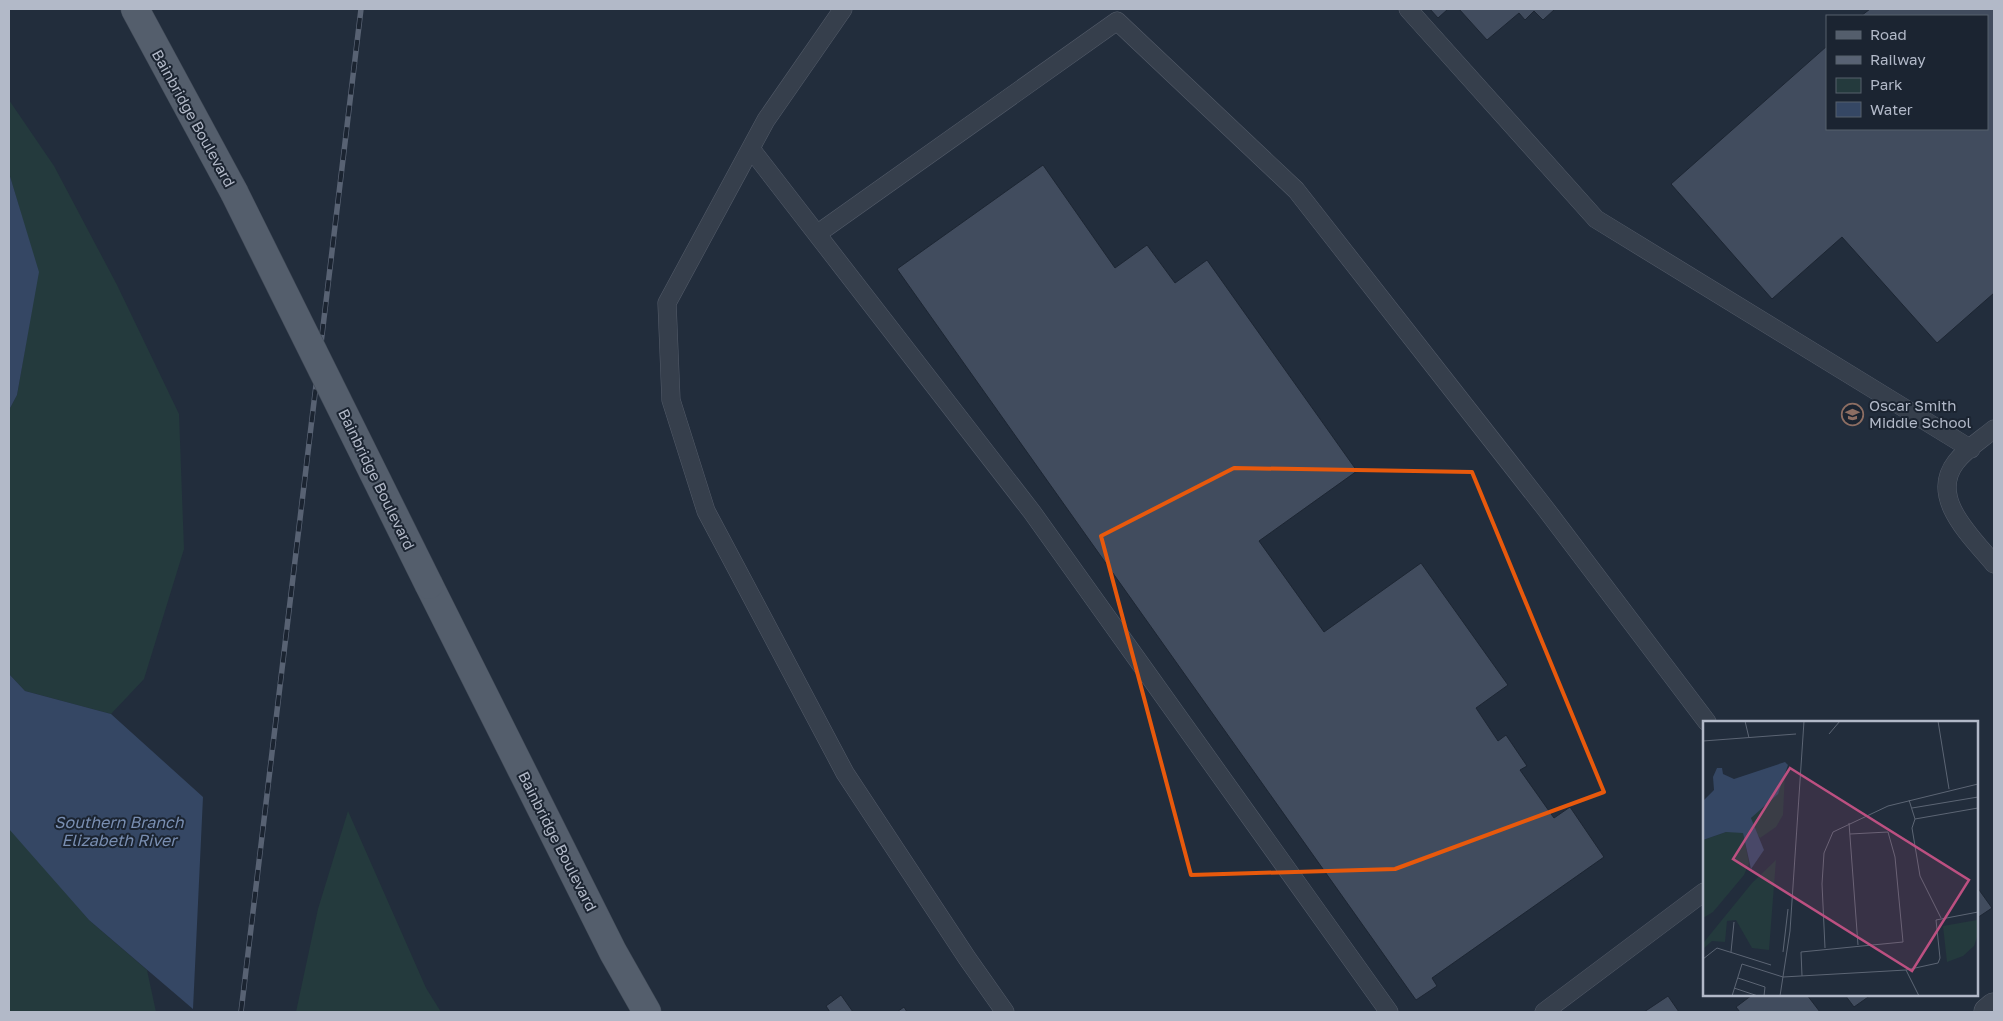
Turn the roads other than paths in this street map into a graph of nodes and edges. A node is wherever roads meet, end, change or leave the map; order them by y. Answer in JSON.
{"nodes":[{"id":1,"x":135,"y":9,"type":"edge"},
{"id":2,"x":843,"y":9,"type":"edge"},
{"id":3,"x":1408,"y":9,"type":"edge"},
{"id":4,"x":751,"y":149,"type":"junction"},
{"id":5,"x":817,"y":234,"type":"junction"},
{"id":6,"x":1994,"y":429,"type":"edge"},
{"id":7,"x":1971,"y":449,"type":"junction"},
{"id":8,"x":1994,"y":564,"type":"edge"},
{"id":9,"x":1706,"y":721,"type":"edge"},
{"id":10,"x":1703,"y":893,"type":"edge"},
{"id":11,"x":613,"y":952,"type":"junction"},
{"id":12,"x":1994,"y":1007,"type":"edge"},
{"id":13,"x":637,"y":1012,"type":"edge"},
{"id":14,"x":647,"y":1012,"type":"edge"},
{"id":15,"x":1005,"y":1012,"type":"edge"},
{"id":16,"x":1389,"y":1012,"type":"edge"},
{"id":17,"x":1544,"y":1012,"type":"edge"},
{"id":18,"x":1988,"y":1012,"type":"edge"}],
"edges":[{"from":1,"to":11,"type":"main road","name":"Bainbridge Boulevard","bridge":true},
{"from":2,"to":4,"type":"lane"},
{"from":3,"to":7,"type":"lane"},
{"from":4,"to":5,"type":"lane"},
{"from":4,"to":15,"type":"lane"},
{"from":5,"to":9,"type":"lane"},
{"from":5,"to":16,"type":"lane"},
{"from":6,"to":7,"type":"lane"},
{"from":7,"to":8,"type":"lane"},
{"from":10,"to":17,"type":"lane"},
{"from":11,"to":13,"type":"main road","name":"Bainbridge Boulevard"},
{"from":11,"to":14,"type":"main road","name":"Bainbridge Boulevard"},
{"from":12,"to":18,"type":"street"}]}
